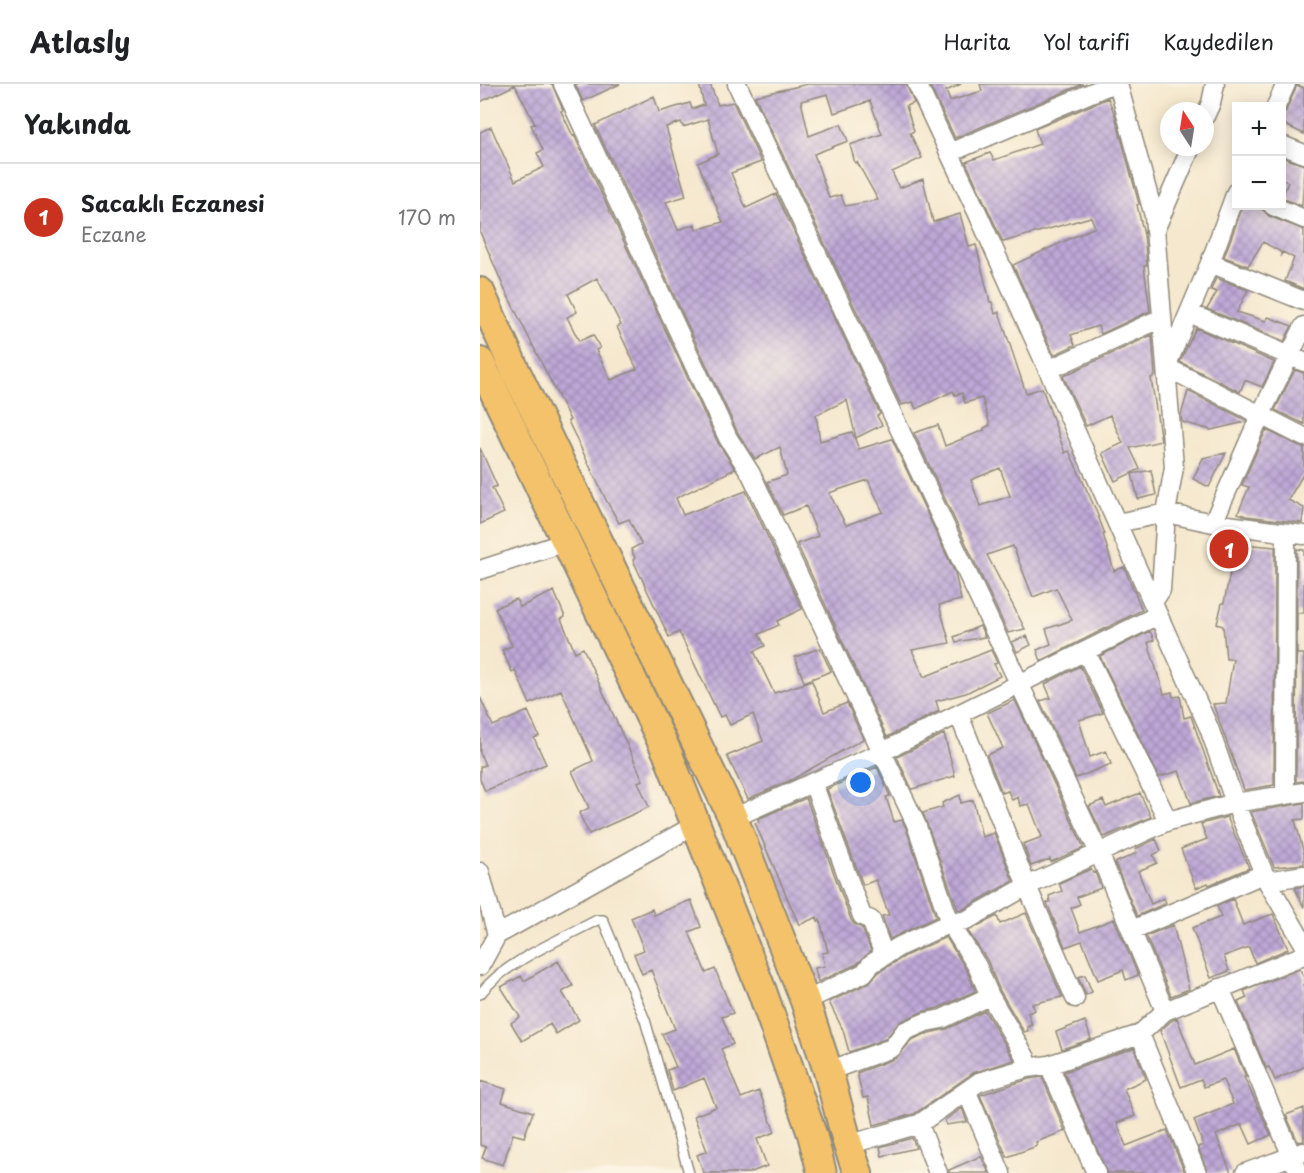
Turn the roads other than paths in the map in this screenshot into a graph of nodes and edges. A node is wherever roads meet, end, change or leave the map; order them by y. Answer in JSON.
{"nodes":[{"id":1,"x":563,"y":84,"type":"edge"},
{"id":2,"x":736,"y":84,"type":"edge"},
{"id":3,"x":917,"y":84,"type":"edge"},
{"id":4,"x":1112,"y":84,"type":"edge"},
{"id":5,"x":1118,"y":84,"type":"edge"},
{"id":6,"x":1215,"y":84,"type":"edge"},
{"id":7,"x":1286,"y":84,"type":"edge"},
{"id":8,"x":1210,"y":102,"type":"edge"},
{"id":9,"x":1278,"y":102,"type":"edge"},
{"id":10,"x":1286,"y":147,"type":"edge"},
{"id":11,"x":950,"y":153,"type":"junction"},
{"id":12,"x":1304,"y":153,"type":"edge"},
{"id":13,"x":1187,"y":156,"type":"edge"},
{"id":14,"x":1232,"y":203,"type":"edge"},
{"id":15,"x":1283,"y":210,"type":"edge"},
{"id":16,"x":1304,"y":219,"type":"edge"},
{"id":17,"x":1155,"y":230,"type":"junction"},
{"id":18,"x":1210,"y":263,"type":"junction"},
{"id":19,"x":480,"y":292,"type":"edge"},
{"id":20,"x":1304,"y":300,"type":"edge"},
{"id":21,"x":1189,"y":313,"type":"junction"},
{"id":22,"x":1162,"y":318,"type":"junction"},
{"id":23,"x":1304,"y":326,"type":"edge"},
{"id":24,"x":1297,"y":359,"type":"edge"},
{"id":25,"x":480,"y":362,"type":"edge"},
{"id":26,"x":1166,"y":367,"type":"junction"},
{"id":27,"x":1048,"y":370,"type":"junction"},
{"id":28,"x":1260,"y":416,"type":"junction"},
{"id":29,"x":1304,"y":438,"type":"edge"},
{"id":30,"x":1166,"y":513,"type":"junction"},
{"id":31,"x":1117,"y":523,"type":"junction"},
{"id":32,"x":1213,"y":523,"type":"junction"},
{"id":33,"x":1286,"y":533,"type":"junction"},
{"id":34,"x":1304,"y":535,"type":"edge"},
{"id":35,"x":566,"y":542,"type":"junction"},
{"id":36,"x":480,"y":570,"type":"edge"},
{"id":37,"x":1156,"y":609,"type":"junction"},
{"id":38,"x":1086,"y":652,"type":"junction"},
{"id":39,"x":1020,"y":685,"type":"junction"},
{"id":40,"x":959,"y":715,"type":"junction"},
{"id":41,"x":882,"y":752,"type":"junction"},
{"id":42,"x":813,"y":783,"type":"junction"},
{"id":43,"x":1304,"y":792,"type":"edge"},
{"id":44,"x":1285,"y":794,"type":"junction"},
{"id":45,"x":1235,"y":803,"type":"junction"},
{"id":46,"x":733,"y":818,"type":"junction"},
{"id":47,"x":1168,"y":821,"type":"junction"},
{"id":48,"x":696,"y":825,"type":"junction"},
{"id":49,"x":1099,"y":853,"type":"junction"},
{"id":50,"x":480,"y":872,"type":"edge"},
{"id":51,"x":1304,"y":875,"type":"edge"},
{"id":52,"x":1267,"y":881,"type":"junction"},
{"id":53,"x":1027,"y":886,"type":"junction"},
{"id":54,"x":950,"y":923,"type":"junction"},
{"id":55,"x":1132,"y":930,"type":"junction"},
{"id":56,"x":497,"y":935,"type":"junction"},
{"id":57,"x":1304,"y":944,"type":"edge"},
{"id":58,"x":884,"y":955,"type":"junction"},
{"id":59,"x":1304,"y":955,"type":"edge"},
{"id":60,"x":480,"y":964,"type":"edge"},
{"id":61,"x":1220,"y":988,"type":"junction"},
{"id":62,"x":480,"y":994,"type":"edge"},
{"id":63,"x":990,"y":996,"type":"junction"},
{"id":64,"x":1075,"y":998,"type":"dead end"},
{"id":65,"x":805,"y":1001,"type":"junction"},
{"id":66,"x":1165,"y":1011,"type":"junction"},
{"id":67,"x":1140,"y":1034,"type":"junction"},
{"id":68,"x":1049,"y":1065,"type":"junction"},
{"id":69,"x":1027,"y":1068,"type":"junction"},
{"id":70,"x":828,"y":1071,"type":"junction"},
{"id":71,"x":967,"y":1092,"type":"junction"},
{"id":72,"x":919,"y":1124,"type":"junction"},
{"id":73,"x":848,"y":1145,"type":"junction"},
{"id":74,"x":1298,"y":1154,"type":"edge"},
{"id":75,"x":689,"y":1173,"type":"edge"},
{"id":76,"x":822,"y":1173,"type":"edge"},
{"id":77,"x":858,"y":1173,"type":"edge"},
{"id":78,"x":938,"y":1173,"type":"edge"},
{"id":79,"x":1000,"y":1173,"type":"edge"},
{"id":80,"x":1096,"y":1173,"type":"edge"},
{"id":81,"x":1197,"y":1173,"type":"edge"},
{"id":82,"x":1245,"y":1173,"type":"edge"},
{"id":83,"x":1299,"y":1173,"type":"edge"}],
"edges":[{"from":1,"to":41,"type":"street"},
{"from":2,"to":39,"type":"street"},
{"from":3,"to":11,"type":"street"},
{"from":4,"to":11,"type":"street"},
{"from":5,"to":17,"type":"street"},
{"from":6,"to":8,"type":"street"},
{"from":7,"to":9,"type":"street"},
{"from":10,"to":12,"type":"street"},
{"from":11,"to":27,"type":"street"},
{"from":13,"to":17,"type":"street"},
{"from":14,"to":18,"type":"street"},
{"from":15,"to":16,"type":"street"},
{"from":17,"to":22,"type":"street"},
{"from":18,"to":20,"type":"street"},
{"from":18,"to":21,"type":"street"},
{"from":19,"to":46,"type":"main road"},
{"from":21,"to":24,"type":"street"},
{"from":21,"to":26,"type":"street"},
{"from":22,"to":26,"type":"street"},
{"from":22,"to":27,"type":"street"},
{"from":23,"to":24,"type":"street"},
{"from":24,"to":28,"type":"street"},
{"from":25,"to":35,"type":"main road"},
{"from":26,"to":28,"type":"street"},
{"from":26,"to":30,"type":"street"},
{"from":27,"to":31,"type":"street"},
{"from":28,"to":29,"type":"street"},
{"from":28,"to":32,"type":"street"},
{"from":30,"to":31,"type":"street"},
{"from":30,"to":32,"type":"street"},
{"from":30,"to":37,"type":"street"},
{"from":31,"to":37,"type":"street"},
{"from":32,"to":33,"type":"street"},
{"from":33,"to":34,"type":"street"},
{"from":33,"to":44,"type":"street"},
{"from":35,"to":36,"type":"street"},
{"from":35,"to":48,"type":"main road"},
{"from":37,"to":38,"type":"street"},
{"from":37,"to":45,"type":"street"},
{"from":38,"to":39,"type":"street"},
{"from":38,"to":47,"type":"street"},
{"from":39,"to":40,"type":"street"},
{"from":39,"to":49,"type":"street"},
{"from":40,"to":41,"type":"street"},
{"from":40,"to":53,"type":"street"},
{"from":41,"to":42,"type":"street"},
{"from":41,"to":54,"type":"street"},
{"from":42,"to":46,"type":"street"},
{"from":42,"to":58,"type":"street"},
{"from":43,"to":44,"type":"street"},
{"from":44,"to":45,"type":"street"},
{"from":45,"to":47,"type":"street"},
{"from":45,"to":52,"type":"street"},
{"from":46,"to":65,"type":"main road"},
{"from":47,"to":49,"type":"street"},
{"from":48,"to":56,"type":"street"},
{"from":48,"to":76,"type":"main road"},
{"from":49,"to":53,"type":"street"},
{"from":49,"to":55,"type":"street"},
{"from":50,"to":56,"type":"street"},
{"from":51,"to":52,"type":"street"},
{"from":52,"to":55,"type":"street"},
{"from":52,"to":57,"type":"street"},
{"from":53,"to":54,"type":"street"},
{"from":53,"to":64,"type":"street"},
{"from":54,"to":58,"type":"street"},
{"from":54,"to":63,"type":"street"},
{"from":55,"to":66,"type":"street"},
{"from":56,"to":60,"type":"street"},
{"from":58,"to":65,"type":"street"},
{"from":59,"to":61,"type":"street"},
{"from":61,"to":66,"type":"street"},
{"from":61,"to":74,"type":"street"},
{"from":62,"to":75,"type":"lane"},
{"from":63,"to":69,"type":"street"},
{"from":63,"to":70,"type":"street"},
{"from":65,"to":70,"type":"main road"},
{"from":66,"to":67,"type":"street"},
{"from":67,"to":68,"type":"street"},
{"from":67,"to":81,"type":"street"},
{"from":68,"to":69,"type":"street"},
{"from":68,"to":80,"type":"street"},
{"from":69,"to":71,"type":"street"},
{"from":70,"to":73,"type":"main road"},
{"from":71,"to":72,"type":"street"},
{"from":71,"to":79,"type":"street"},
{"from":72,"to":73,"type":"street"},
{"from":72,"to":78,"type":"street"},
{"from":73,"to":77,"type":"main road"},
{"from":74,"to":82,"type":"street"},
{"from":74,"to":83,"type":"street"}]}
